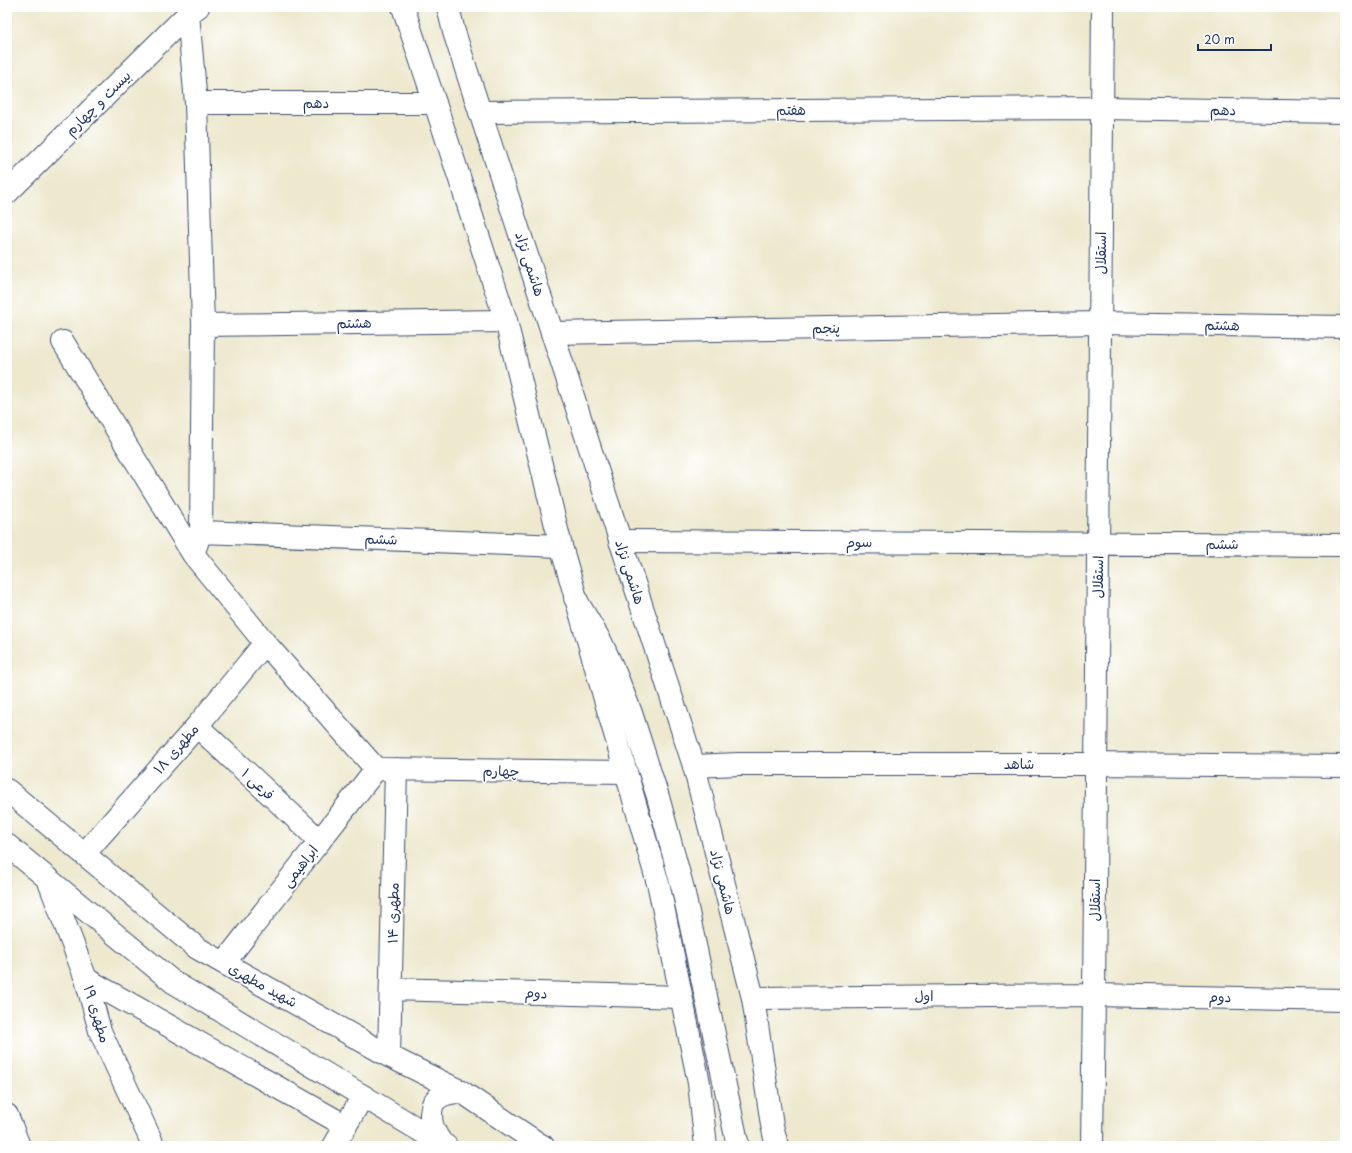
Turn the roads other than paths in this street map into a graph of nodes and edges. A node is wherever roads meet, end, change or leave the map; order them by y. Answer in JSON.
{"nodes":[{"id":1,"x":403,"y":7,"type":"edge"},
{"id":2,"x":448,"y":7,"type":"edge"},
{"id":3,"x":1103,"y":7,"type":"edge"},
{"id":4,"x":193,"y":10,"type":"edge"},
{"id":5,"x":196,"y":103,"type":"junction"},
{"id":6,"x":435,"y":103,"type":"junction"},
{"id":7,"x":1102,"y":108,"type":"junction"},
{"id":8,"x":480,"y":112,"type":"junction"},
{"id":9,"x":1345,"y":112,"type":"edge"},
{"id":10,"x":7,"y":193,"type":"edge"},
{"id":11,"x":506,"y":321,"type":"junction"},
{"id":12,"x":1100,"y":323,"type":"junction"},
{"id":13,"x":203,"y":325,"type":"junction"},
{"id":14,"x":1345,"y":326,"type":"edge"},
{"id":15,"x":552,"y":332,"type":"junction"},
{"id":16,"x":63,"y":342,"type":"dead end"},
{"id":17,"x":200,"y":532,"type":"junction"},
{"id":18,"x":620,"y":541,"type":"junction"},
{"id":19,"x":1098,"y":543,"type":"junction"},
{"id":20,"x":1345,"y":545,"type":"edge"},
{"id":21,"x":560,"y":546,"type":"junction"},
{"id":22,"x":193,"y":554,"type":"junction"},
{"id":23,"x":575,"y":598,"type":"junction"},
{"id":24,"x":265,"y":642,"type":"junction"},
{"id":25,"x":197,"y":726,"type":"junction"},
{"id":26,"x":1096,"y":764,"type":"junction"},
{"id":27,"x":694,"y":766,"type":"junction"},
{"id":28,"x":1345,"y":766,"type":"edge"},
{"id":29,"x":386,"y":769,"type":"junction"},
{"id":30,"x":626,"y":772,"type":"junction"},
{"id":31,"x":7,"y":790,"type":"edge"},
{"id":32,"x":320,"y":841,"type":"junction"},
{"id":33,"x":7,"y":845,"type":"edge"},
{"id":34,"x":84,"y":854,"type":"junction"},
{"id":35,"x":48,"y":879,"type":"junction"},
{"id":36,"x":224,"y":963,"type":"junction"},
{"id":37,"x":86,"y":980,"type":"junction"},
{"id":38,"x":391,"y":989,"type":"junction"},
{"id":39,"x":1094,"y":995,"type":"junction"},
{"id":40,"x":681,"y":998,"type":"junction"},
{"id":41,"x":753,"y":998,"type":"junction"},
{"id":42,"x":1345,"y":1000,"type":"edge"},
{"id":43,"x":389,"y":1056,"type":"junction"},
{"id":44,"x":699,"y":1083,"type":"junction"},
{"id":45,"x":462,"y":1092,"type":"junction"},
{"id":46,"x":363,"y":1096,"type":"junction"},
{"id":47,"x":7,"y":1115,"type":"edge"},
{"id":48,"x":346,"y":1126,"type":"junction"},
{"id":49,"x":774,"y":1139,"type":"edge"},
{"id":50,"x":444,"y":1145,"type":"edge"},
{"id":51,"x":19,"y":1146,"type":"edge"},
{"id":52,"x":152,"y":1146,"type":"edge"},
{"id":53,"x":334,"y":1146,"type":"edge"},
{"id":54,"x":542,"y":1146,"type":"edge"},
{"id":55,"x":692,"y":1146,"type":"edge"},
{"id":56,"x":706,"y":1146,"type":"edge"},
{"id":57,"x":738,"y":1146,"type":"edge"},
{"id":58,"x":1092,"y":1146,"type":"edge"}],
"edges":[{"from":1,"to":6,"type":"street"},
{"from":2,"to":8,"type":"street","name":"هاشمی نژاد"},
{"from":3,"to":7,"type":"street","name":"استقلال"},
{"from":4,"to":5,"type":"street"},
{"from":4,"to":10,"type":"street","name":"بیست و چهارم"},
{"from":5,"to":6,"type":"street","name":"دهم"},
{"from":5,"to":13,"type":"street"},
{"from":6,"to":11,"type":"street"},
{"from":7,"to":8,"type":"street","name":"هفتم"},
{"from":7,"to":9,"type":"street","name":"دهم"},
{"from":7,"to":12,"type":"street","name":"استقلال"},
{"from":8,"to":15,"type":"street","name":"هاشمی نژاد"},
{"from":11,"to":13,"type":"street","name":"هشتم"},
{"from":11,"to":21,"type":"street"},
{"from":12,"to":14,"type":"street","name":"هشتم"},
{"from":12,"to":15,"type":"street","name":"پنجم"},
{"from":12,"to":19,"type":"street","name":"استقلال"},
{"from":13,"to":17,"type":"street"},
{"from":15,"to":18,"type":"street","name":"هاشمی نژاد"},
{"from":16,"to":22,"type":"street"},
{"from":17,"to":21,"type":"street","name":"ششم"},
{"from":17,"to":22,"type":"street"},
{"from":18,"to":19,"type":"street","name":"سوم"},
{"from":18,"to":27,"type":"street","name":"هاشمی نژاد"},
{"from":19,"to":20,"type":"street","name":"ششم"},
{"from":19,"to":26,"type":"street","name":"استقلال"},
{"from":21,"to":23,"type":"street"},
{"from":22,"to":24,"type":"street"},
{"from":23,"to":30,"type":"street"},
{"from":23,"to":57,"type":"street"},
{"from":24,"to":25,"type":"street","name":"مطهری ۱۸"},
{"from":24,"to":29,"type":"street"},
{"from":25,"to":32,"type":"street","name":"فرعی ۱"},
{"from":25,"to":34,"type":"street","name":"مطهری ۱۸"},
{"from":26,"to":27,"type":"street","name":"شاهد"},
{"from":26,"to":28,"type":"street","name":"شاهد"},
{"from":26,"to":39,"type":"street","name":"استقلال"},
{"from":27,"to":41,"type":"street","name":"هاشمی نژاد"},
{"from":29,"to":30,"type":"street","name":"چهارم"},
{"from":29,"to":32,"type":"street","name":"ابراهیمی"},
{"from":29,"to":38,"type":"street","name":"مطهری ۱۴"},
{"from":30,"to":40,"type":"street"},
{"from":31,"to":34,"type":"street","name":"شهید مطهری"},
{"from":32,"to":36,"type":"street","name":"ابراهیمی"},
{"from":33,"to":35,"type":"street"},
{"from":34,"to":36,"type":"street","name":"شهید مطهری"},
{"from":35,"to":37,"type":"street","name":"مطهری ۱۹"},
{"from":35,"to":46,"type":"street"},
{"from":36,"to":43,"type":"street","name":"شهید مطهری"},
{"from":37,"to":48,"type":"street"},
{"from":37,"to":52,"type":"street","name":"مطهری ۱۹"},
{"from":38,"to":40,"type":"street","name":"دوم"},
{"from":38,"to":43,"type":"street","name":"مطهری ۱۴"},
{"from":39,"to":41,"type":"street","name":"اول"},
{"from":39,"to":42,"type":"street","name":"دوم"},
{"from":39,"to":58,"type":"street","name":"استقلال"},
{"from":40,"to":44,"type":"street"},
{"from":41,"to":49,"type":"street","name":"هاشمی نژاد"},
{"from":43,"to":45,"type":"street","name":"شهید مطهری"},
{"from":44,"to":55,"type":"street"},
{"from":44,"to":56,"type":"street"},
{"from":45,"to":50,"type":"street"},
{"from":45,"to":54,"type":"street","name":"شهید مطهری"},
{"from":46,"to":48,"type":"street"},
{"from":46,"to":50,"type":"street"},
{"from":47,"to":51,"type":"street"},
{"from":48,"to":53,"type":"street"}]}
